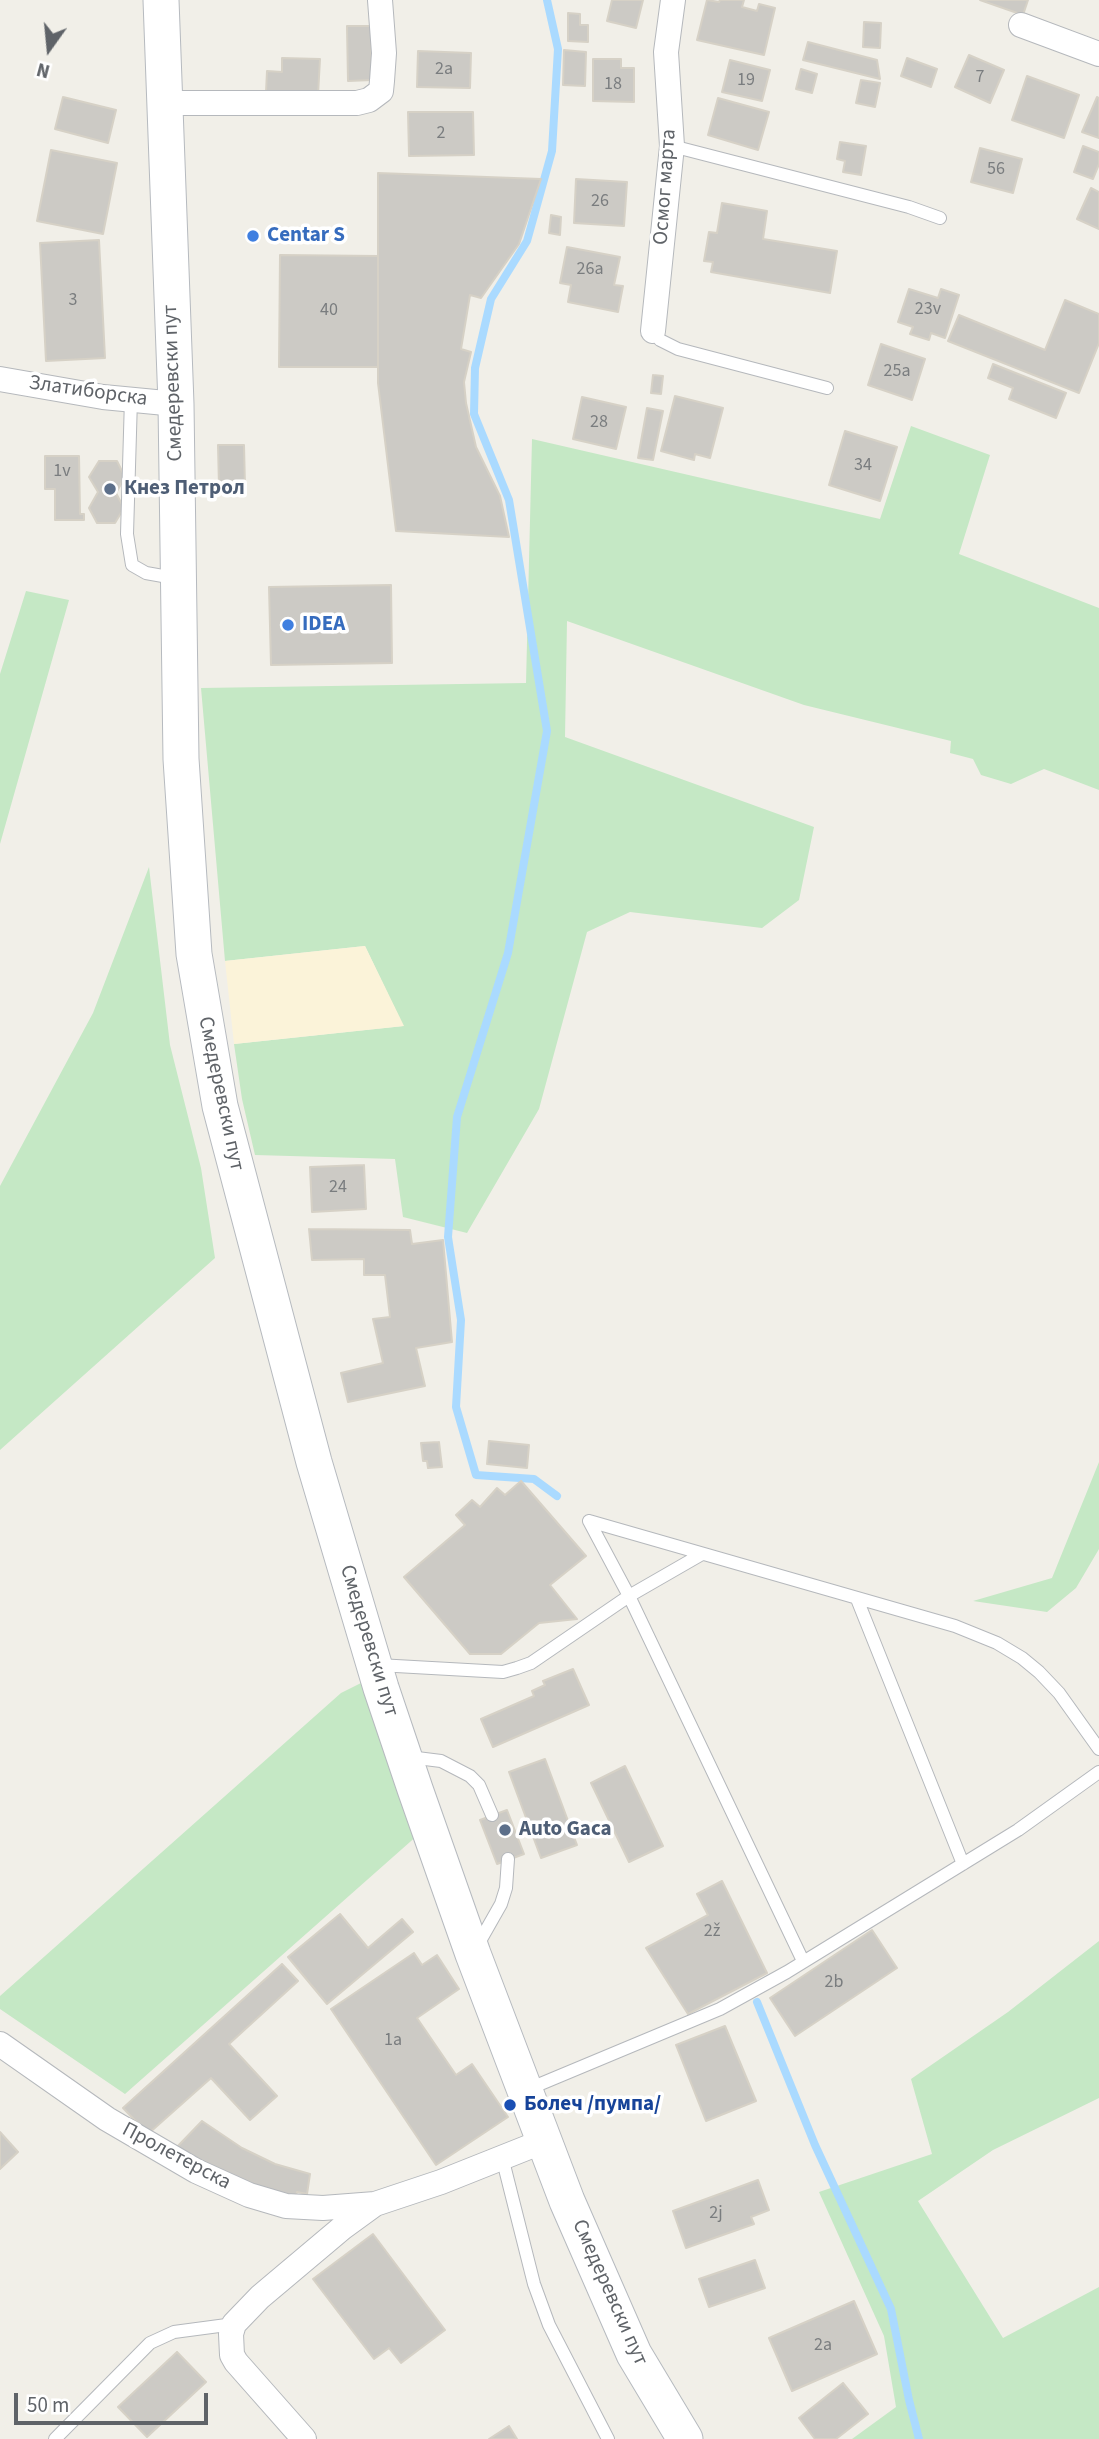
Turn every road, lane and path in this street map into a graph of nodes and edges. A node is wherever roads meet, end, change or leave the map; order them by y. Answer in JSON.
{"nodes":[{"id":1,"x":160,"y":0,"type":"edge"},
{"id":2,"x":380,"y":0,"type":"edge"},
{"id":3,"x":673,"y":0,"type":"edge"},
{"id":4,"x":1021,"y":25,"type":"dead end"},
{"id":5,"x":1099,"y":54,"type":"edge"},
{"id":6,"x":164,"y":103,"type":"junction"},
{"id":7,"x":672,"y":146,"type":"junction"},
{"id":8,"x":940,"y":218,"type":"dead end"},
{"id":9,"x":653,"y":331,"type":"joint"},
{"id":10,"x":0,"y":379,"type":"edge"},
{"id":11,"x":827,"y":388,"type":"dead end"},
{"id":12,"x":131,"y":399,"type":"junction"},
{"id":13,"x":176,"y":404,"type":"junction"},
{"id":14,"x":178,"y":579,"type":"junction"},
{"id":15,"x":702,"y":1554,"type":"junction"},
{"id":16,"x":629,"y":1596,"type":"junction"},
{"id":17,"x":857,"y":1599,"type":"junction"},
{"id":18,"x":374,"y":1665,"type":"junction"},
{"id":19,"x":1099,"y":1749,"type":"edge"},
{"id":20,"x":405,"y":1757,"type":"junction"},
{"id":21,"x":1099,"y":1772,"type":"edge"},
{"id":22,"x":492,"y":1815,"type":"dead end"},
{"id":23,"x":508,"y":1860,"type":"dead end"},
{"id":24,"x":963,"y":1864,"type":"junction"},
{"id":25,"x":473,"y":1954,"type":"junction"},
{"id":26,"x":803,"y":1961,"type":"junction"},
{"id":27,"x":0,"y":2044,"type":"edge"},
{"id":28,"x":525,"y":2090,"type":"junction"},
{"id":29,"x":544,"y":2141,"type":"junction"},
{"id":30,"x":502,"y":2157,"type":"junction"},
{"id":31,"x":375,"y":2204,"type":"junction"},
{"id":32,"x":234,"y":2324,"type":"junction"},
{"id":33,"x":55,"y":2439,"type":"edge"},
{"id":34,"x":304,"y":2439,"type":"edge"},
{"id":35,"x":608,"y":2439,"type":"edge"},
{"id":36,"x":685,"y":2439,"type":"edge"}],
"edges":[{"from":1,"to":6,"type":"main road","name":"Смедеревски пут"},
{"from":2,"to":6,"type":"street"},
{"from":3,"to":7,"type":"street","name":"Осмог марта"},
{"from":4,"to":5,"type":"street"},
{"from":6,"to":13,"type":"main road","name":"Смедеревски пут"},
{"from":7,"to":8,"type":"lane"},
{"from":7,"to":9,"type":"street","name":"Осмог марта"},
{"from":9,"to":11,"type":"lane"},
{"from":10,"to":12,"type":"street","name":"Златиборска"},
{"from":12,"to":13,"type":"street","name":"Златиборска"},
{"from":12,"to":14,"type":"lane"},
{"from":13,"to":14,"type":"main road","name":"Смедеревски пут"},
{"from":14,"to":18,"type":"main road","name":"Смедеревски пут"},
{"from":15,"to":16,"type":"lane"},
{"from":15,"to":16,"type":"lane"},
{"from":15,"to":17,"type":"lane"},
{"from":16,"to":18,"type":"lane"},
{"from":16,"to":26,"type":"lane"},
{"from":17,"to":19,"type":"lane"},
{"from":17,"to":24,"type":"lane"},
{"from":18,"to":20,"type":"main road","name":"Смедеревски пут"},
{"from":20,"to":22,"type":"lane"},
{"from":20,"to":25,"type":"main road","name":"Смедеревски пут"},
{"from":21,"to":24,"type":"lane"},
{"from":23,"to":25,"type":"lane"},
{"from":24,"to":26,"type":"lane"},
{"from":25,"to":28,"type":"main road","name":"Смедеревски пут"},
{"from":26,"to":28,"type":"lane"},
{"from":27,"to":31,"type":"street","name":"Пролетерска"},
{"from":28,"to":29,"type":"main road","name":"Смедеревски пут"},
{"from":29,"to":30,"type":"street"},
{"from":29,"to":36,"type":"main road","name":"Смедеревски пут"},
{"from":30,"to":31,"type":"street"},
{"from":30,"to":35,"type":"lane"},
{"from":31,"to":32,"type":"street"},
{"from":32,"to":33,"type":"lane"},
{"from":32,"to":34,"type":"street"}]}
